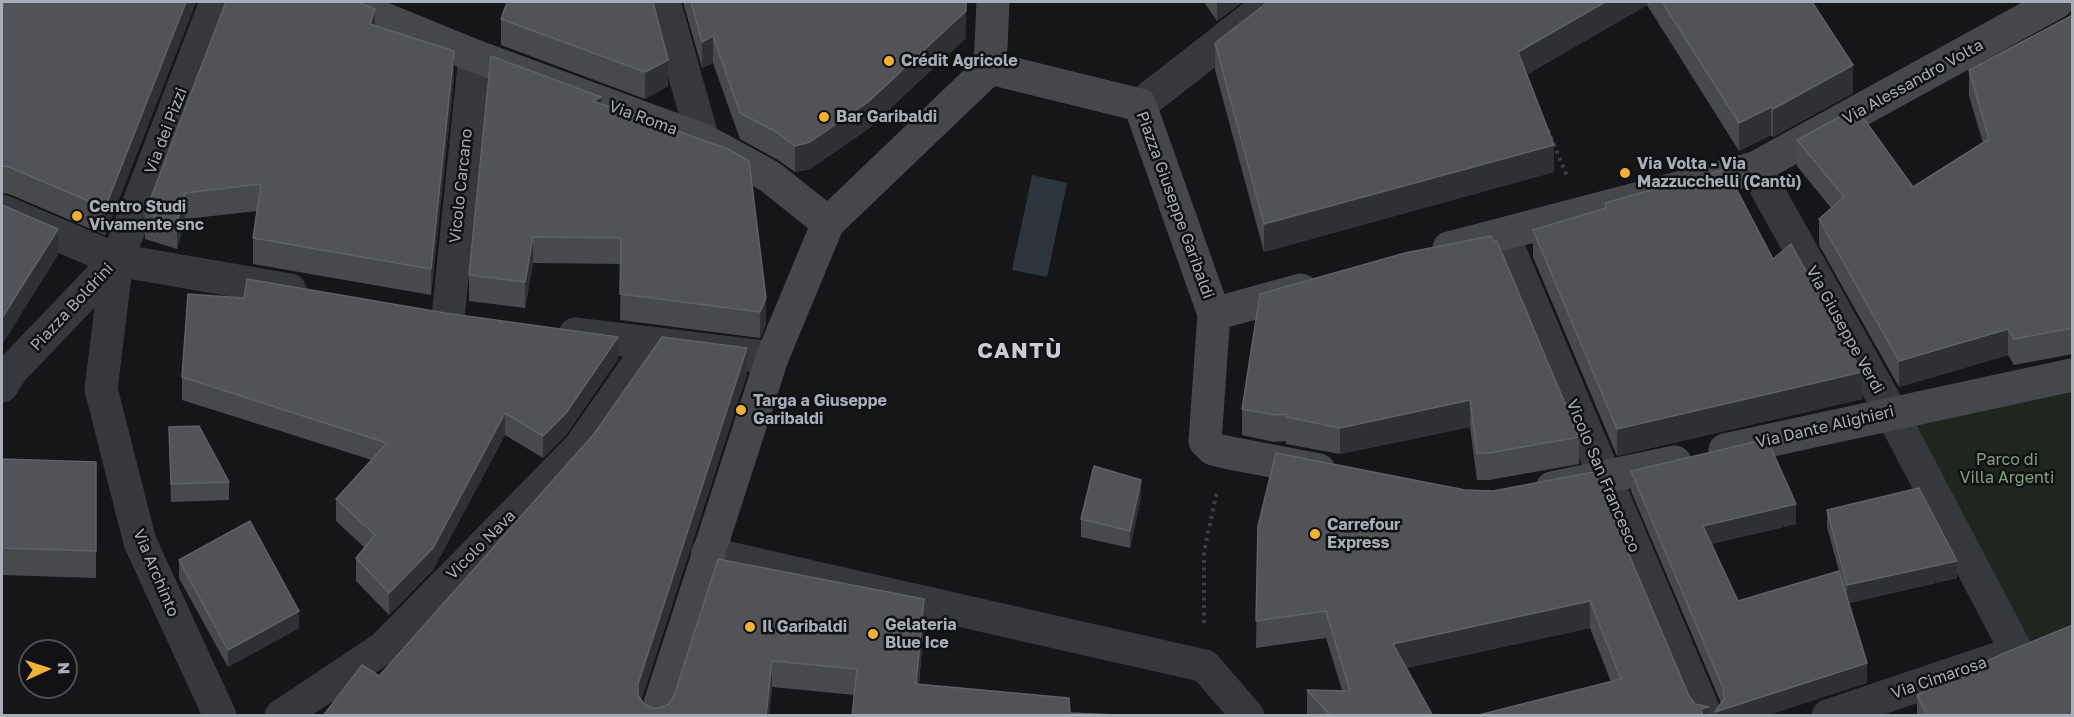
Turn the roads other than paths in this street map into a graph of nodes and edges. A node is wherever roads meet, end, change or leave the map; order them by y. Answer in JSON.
{"nodes":[{"id":1,"x":216,"y":2,"type":"edge"},
{"id":2,"x":343,"y":2,"type":"edge"},
{"id":3,"x":664,"y":2,"type":"edge"},
{"id":4,"x":993,"y":2,"type":"edge"},
{"id":5,"x":1272,"y":2,"type":"edge"},
{"id":6,"x":2057,"y":2,"type":"edge"},
{"id":7,"x":475,"y":56,"type":"junction"},
{"id":8,"x":990,"y":68,"type":"junction"},
{"id":9,"x":1140,"y":105,"type":"junction"},
{"id":10,"x":703,"y":140,"type":"junction"},
{"id":11,"x":1755,"y":168,"type":"junction"},
{"id":12,"x":2,"y":211,"type":"edge"},
{"id":13,"x":828,"y":223,"type":"junction"},
{"id":14,"x":1503,"y":235,"type":"junction"},
{"id":15,"x":1424,"y":255,"type":"edge"},
{"id":16,"x":117,"y":260,"type":"junction"},
{"id":17,"x":1335,"y":280,"type":"edge"},
{"id":18,"x":324,"y":296,"type":"edge"},
{"id":19,"x":414,"y":311,"type":"edge"},
{"id":20,"x":1214,"y":314,"type":"junction"},
{"id":21,"x":448,"y":317,"type":"junction"},
{"id":22,"x":483,"y":322,"type":"edge"},
{"id":23,"x":542,"y":330,"type":"edge"},
{"id":24,"x":652,"y":344,"type":"junction"},
{"id":25,"x":772,"y":358,"type":"junction"},
{"id":26,"x":2073,"y":375,"type":"edge"},
{"id":27,"x":7,"y":378,"type":"edge"},
{"id":28,"x":101,"y":389,"type":"joint"},
{"id":29,"x":1891,"y":412,"type":"junction"},
{"id":30,"x":1351,"y":476,"type":"edge"},
{"id":31,"x":1604,"y":478,"type":"junction"},
{"id":32,"x":1524,"y":493,"type":"edge"},
{"id":33,"x":707,"y":553,"type":"junction"},
{"id":34,"x":2017,"y":652,"type":"joint"},
{"id":35,"x":220,"y":716,"type":"edge"},
{"id":36,"x":281,"y":716,"type":"edge"},
{"id":37,"x":656,"y":716,"type":"edge"},
{"id":38,"x":1248,"y":716,"type":"edge"},
{"id":39,"x":1706,"y":716,"type":"edge"},
{"id":40,"x":1828,"y":716,"type":"edge"}],
"edges":[{"from":1,"to":16,"type":"street","name":"Via dei Pizzi"},
{"from":2,"to":7,"type":"street","name":"Via Roma"},
{"from":3,"to":10,"type":"street"},
{"from":4,"to":8,"type":"street"},
{"from":5,"to":9,"type":"street"},
{"from":6,"to":11,"type":"street","name":"Via Alessandro Volta"},
{"from":7,"to":10,"type":"street","name":"Via Roma"},
{"from":7,"to":21,"type":"street","name":"Vicolo Carcano"},
{"from":8,"to":9,"type":"street","name":"Piazza Giuseppe Garibaldi"},
{"from":8,"to":13,"type":"street"},
{"from":9,"to":20,"type":"street","name":"Piazza Giuseppe Garibaldi"},
{"from":10,"to":13,"type":"street","name":"Via Roma"},
{"from":11,"to":14,"type":"street","name":"Via Alessandro Volta"},
{"from":11,"to":29,"type":"street","name":"Via Giuseppe Verdi"},
{"from":12,"to":16,"type":"street"},
{"from":13,"to":25,"type":"street"},
{"from":14,"to":15,"type":"street","name":"Via Alessandro Volta"},
{"from":14,"to":31,"type":"street","name":"Vicolo San Francesco"},
{"from":16,"to":18,"type":"street"},
{"from":16,"to":27,"type":"street","name":"Piazza Boldrini"},
{"from":16,"to":28,"type":"street","name":"Piazza Boldrini"},
{"from":17,"to":20,"type":"street"},
{"from":19,"to":21,"type":"street"},
{"from":20,"to":30,"type":"street","name":"Piazza Giuseppe Garibaldi"},
{"from":21,"to":22,"type":"street"},
{"from":23,"to":24,"type":"street"},
{"from":24,"to":25,"type":"street"},
{"from":24,"to":36,"type":"street","name":"Vicolo Nava"},
{"from":25,"to":33,"type":"street"},
{"from":26,"to":29,"type":"street","name":"Via Dante Alighieri"},
{"from":28,"to":35,"type":"street","name":"Via Archinto"},
{"from":29,"to":31,"type":"street","name":"Via Dante Alighieri"},
{"from":29,"to":34,"type":"street","name":"Via Giuseppe Verdi"},
{"from":31,"to":32,"type":"street","name":"Via Dante Alighieri"},
{"from":31,"to":39,"type":"street","name":"Vicolo San Francesco"},
{"from":33,"to":37,"type":"street"},
{"from":33,"to":38,"type":"street"},
{"from":34,"to":40,"type":"street","name":"Via Cimarosa"}]}
